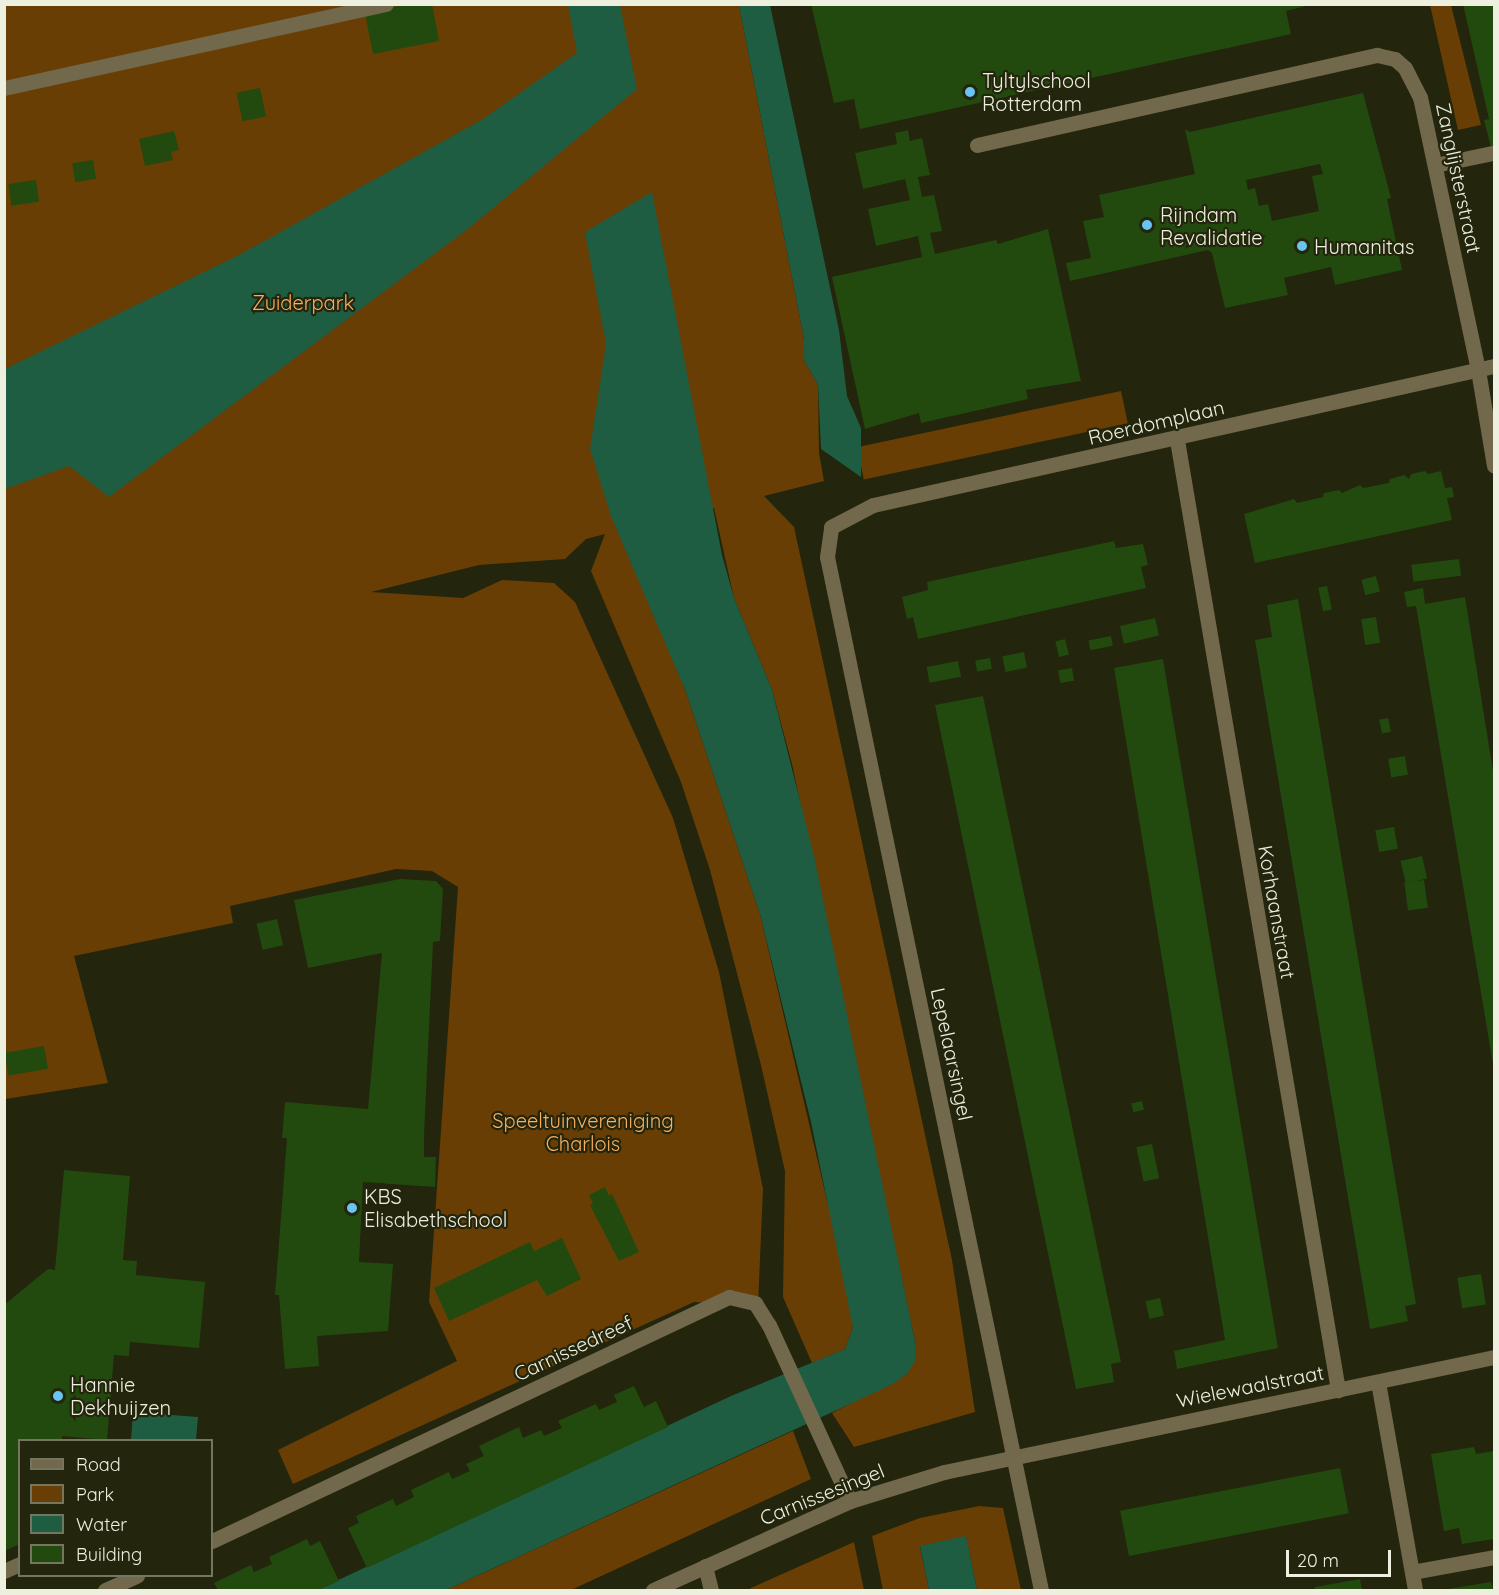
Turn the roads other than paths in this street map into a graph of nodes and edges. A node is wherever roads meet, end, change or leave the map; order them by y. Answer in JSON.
{"nodes":[{"id":1,"x":386,"y":4,"type":"edge"},
{"id":2,"x":4,"y":88,"type":"edge"},
{"id":3,"x":977,"y":145,"type":"dead end"},
{"id":4,"x":1492,"y":153,"type":"dead end"},
{"id":5,"x":1435,"y":165,"type":"junction"},
{"id":6,"x":1494,"y":366,"type":"edge"},
{"id":7,"x":1478,"y":370,"type":"junction"},
{"id":8,"x":1177,"y":440,"type":"junction"},
{"id":9,"x":1494,"y":466,"type":"edge"},
{"id":10,"x":831,"y":526,"type":"joint"},
{"id":11,"x":1494,"y":1357,"type":"edge"},
{"id":12,"x":1378,"y":1382,"type":"junction"},
{"id":13,"x":1338,"y":1390,"type":"junction"},
{"id":14,"x":1013,"y":1455,"type":"junction"},
{"id":15,"x":850,"y":1501,"type":"junction"},
{"id":16,"x":213,"y":1541,"type":"edge"},
{"id":17,"x":1494,"y":1557,"type":"edge"},
{"id":18,"x":18,"y":1565,"type":"edge"},
{"id":19,"x":705,"y":1566,"type":"junction"},
{"id":20,"x":4,"y":1571,"type":"edge"},
{"id":21,"x":1412,"y":1572,"type":"junction"},
{"id":22,"x":133,"y":1577,"type":"edge"},
{"id":23,"x":105,"y":1590,"type":"edge"},
{"id":24,"x":653,"y":1590,"type":"edge"},
{"id":25,"x":711,"y":1590,"type":"edge"},
{"id":26,"x":1041,"y":1590,"type":"edge"},
{"id":27,"x":1415,"y":1590,"type":"edge"}],
"edges":[{"from":1,"to":2,"type":"street"},
{"from":3,"to":5,"type":"street","name":"Zanglijsterstraat"},
{"from":4,"to":5,"type":"street"},
{"from":5,"to":7,"type":"street","name":"Zanglijsterstraat"},
{"from":6,"to":7,"type":"street","name":"Roerdomplaan"},
{"from":7,"to":8,"type":"street","name":"Roerdomplaan"},
{"from":7,"to":9,"type":"street","name":"Zanglijsterstraat"},
{"from":8,"to":10,"type":"street","name":"Roerdomplaan"},
{"from":8,"to":13,"type":"street","name":"Korhaanstraat"},
{"from":10,"to":14,"type":"street","name":"Lepelaarsingel"},
{"from":11,"to":12,"type":"street","name":"Wielewaalstraat"},
{"from":12,"to":13,"type":"street","name":"Wielewaalstraat"},
{"from":12,"to":21,"type":"street"},
{"from":13,"to":14,"type":"street","name":"Wielewaalstraat"},
{"from":14,"to":15,"type":"street","name":"Carnissesingel"},
{"from":14,"to":26,"type":"street","name":"Lepelaarsingel"},
{"from":15,"to":16,"type":"street","name":"Carnissedreef"},
{"from":15,"to":19,"type":"street","name":"Carnissesingel"},
{"from":17,"to":21,"type":"street"},
{"from":18,"to":20,"type":"street"},
{"from":19,"to":24,"type":"street","name":"Carnissesingel"},
{"from":19,"to":25,"type":"street"},
{"from":21,"to":27,"type":"street"},
{"from":22,"to":23,"type":"street"}]}
